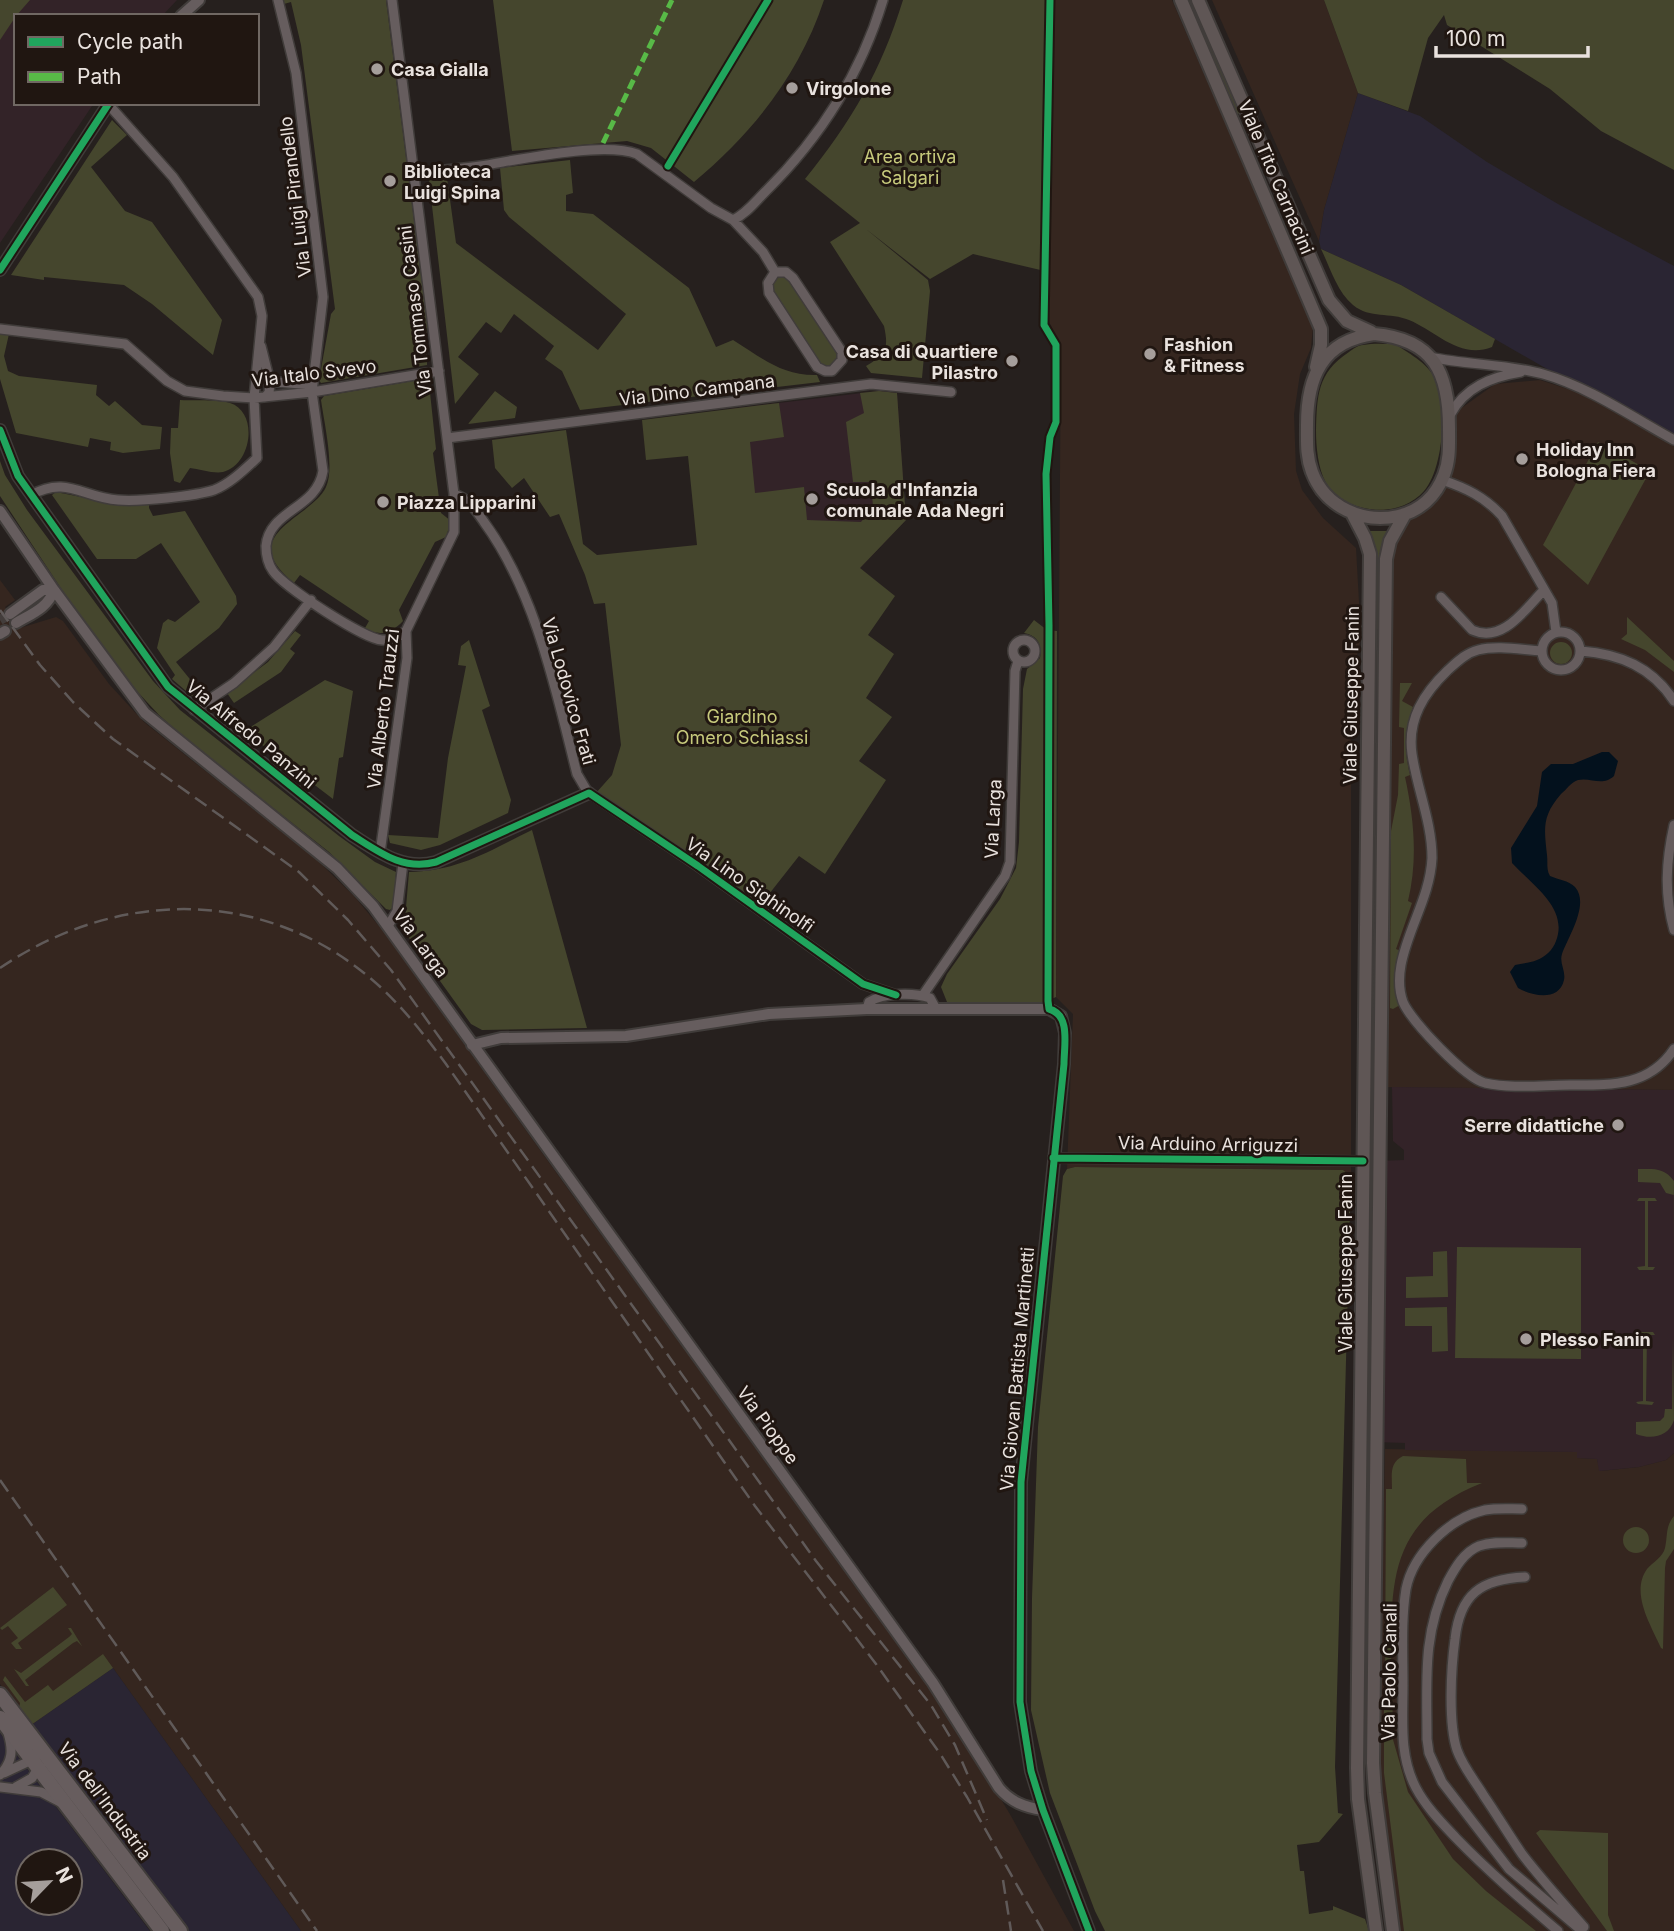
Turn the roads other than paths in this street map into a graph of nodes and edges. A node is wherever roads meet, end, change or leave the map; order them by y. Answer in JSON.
{"nodes":[{"id":1,"x":199,"y":0,"type":"edge"},
{"id":2,"x":278,"y":0,"type":"edge"},
{"id":3,"x":392,"y":0,"type":"edge"},
{"id":4,"x":883,"y":0,"type":"edge"},
{"id":5,"x":1181,"y":0,"type":"edge"},
{"id":6,"x":1198,"y":0,"type":"edge"},
{"id":7,"x":183,"y":14,"type":"edge"},
{"id":8,"x":107,"y":105,"type":"edge"},
{"id":9,"x":109,"y":105,"type":"edge"},
{"id":10,"x":415,"y":173,"type":"junction"},
{"id":11,"x":733,"y":220,"type":"junction"},
{"id":12,"x":0,"y":270,"type":"edge"},
{"id":13,"x":775,"y":271,"type":"junction"},
{"id":14,"x":0,"y":329,"type":"edge"},
{"id":15,"x":1374,"y":334,"type":"junction"},
{"id":16,"x":260,"y":335,"type":"junction"},
{"id":17,"x":1430,"y":357,"type":"junction"},
{"id":18,"x":439,"y":371,"type":"junction"},
{"id":19,"x":1316,"y":371,"type":"junction"},
{"id":20,"x":1530,"y":371,"type":"junction"},
{"id":21,"x":255,"y":380,"type":"junction"},
{"id":22,"x":270,"y":382,"type":"junction"},
{"id":23,"x":312,"y":388,"type":"junction"},
{"id":24,"x":951,"y":393,"type":"dead end"},
{"id":25,"x":265,"y":397,"type":"junction"},
{"id":26,"x":254,"y":398,"type":"junction"},
{"id":27,"x":1449,"y":417,"type":"junction"},
{"id":28,"x":0,"y":430,"type":"edge"},
{"id":29,"x":447,"y":438,"type":"junction"},
{"id":30,"x":1674,"y":440,"type":"edge"},
{"id":31,"x":1442,"y":480,"type":"junction"},
{"id":32,"x":454,"y":494,"type":"junction"},
{"id":33,"x":31,"y":495,"type":"junction"},
{"id":34,"x":0,"y":511,"type":"edge"},
{"id":35,"x":1352,"y":513,"type":"junction"},
{"id":36,"x":1405,"y":514,"type":"junction"},
{"id":37,"x":54,"y":590,"type":"junction"},
{"id":38,"x":1544,"y":590,"type":"junction"},
{"id":39,"x":1441,"y":597,"type":"dead end"},
{"id":40,"x":311,"y":600,"type":"junction"},
{"id":41,"x":13,"y":618,"type":"tunnel mouth"},
{"id":42,"x":406,"y":631,"type":"junction"},
{"id":43,"x":1556,"y":632,"type":"junction"},
{"id":44,"x":1542,"y":651,"type":"junction"},
{"id":45,"x":1581,"y":651,"type":"junction"},
{"id":46,"x":1018,"y":661,"type":"dead end"},
{"id":47,"x":1674,"y":701,"type":"edge"},
{"id":48,"x":194,"y":710,"type":"junction"},
{"id":49,"x":589,"y":793,"type":"junction"},
{"id":50,"x":1674,"y":825,"type":"edge"},
{"id":51,"x":380,"y":853,"type":"junction"},
{"id":52,"x":403,"y":863,"type":"junction"},
{"id":53,"x":388,"y":926,"type":"junction"},
{"id":54,"x":1674,"y":930,"type":"edge"},
{"id":55,"x":896,"y":995,"type":"junction"},
{"id":56,"x":923,"y":995,"type":"junction"},
{"id":57,"x":867,"y":1009,"type":"junction"},
{"id":58,"x":936,"y":1009,"type":"junction"},
{"id":59,"x":472,"y":1045,"type":"junction"},
{"id":60,"x":1674,"y":1049,"type":"edge"},
{"id":61,"x":1053,"y":1158,"type":"junction"},
{"id":62,"x":1363,"y":1161,"type":"junction"},
{"id":63,"x":1361,"y":1442,"type":"junction"},
{"id":64,"x":1376,"y":1442,"type":"junction"},
{"id":65,"x":1522,"y":1510,"type":"dead end"},
{"id":66,"x":1522,"y":1543,"type":"dead end"},
{"id":67,"x":1525,"y":1577,"type":"dead end"},
{"id":68,"x":0,"y":1695,"type":"edge"},
{"id":69,"x":0,"y":1718,"type":"edge"},
{"id":70,"x":39,"y":1761,"type":"junction"},
{"id":71,"x":0,"y":1775,"type":"edge"},
{"id":72,"x":0,"y":1787,"type":"edge"},
{"id":73,"x":11,"y":1788,"type":"junction"},
{"id":74,"x":67,"y":1806,"type":"junction"},
{"id":75,"x":1043,"y":1810,"type":"junction"},
{"id":76,"x":162,"y":1931,"type":"edge"},
{"id":77,"x":180,"y":1931,"type":"edge"},
{"id":78,"x":1088,"y":1931,"type":"edge"},
{"id":79,"x":1376,"y":1931,"type":"edge"},
{"id":80,"x":1393,"y":1931,"type":"edge"},
{"id":81,"x":1558,"y":1931,"type":"edge"},
{"id":82,"x":1582,"y":1931,"type":"edge"},
{"id":83,"x":1587,"y":1931,"type":"edge"}],
"edges":[{"from":1,"to":7,"type":"street"},
{"from":2,"to":23,"type":"street","name":"Via Luigi Pirandello"},
{"from":3,"to":10,"type":"street","name":"Via Tommaso Casini"},
{"from":4,"to":11,"type":"street"},
{"from":5,"to":19,"type":"main road","name":"Viale Tito Carnacini"},
{"from":6,"to":15,"type":"main road","name":"Viale Tito Carnacini"},
{"from":8,"to":12,"type":"street"},
{"from":9,"to":16,"type":"street"},
{"from":10,"to":11,"type":"street"},
{"from":10,"to":18,"type":"street","name":"Via Tommaso Casini"},
{"from":11,"to":13,"type":"street"},
{"from":13,"to":13,"type":"street"},
{"from":14,"to":26,"type":"street","name":"Via Italo Svevo"},
{"from":15,"to":17,"type":"main road"},
{"from":15,"to":19,"type":"main road"},
{"from":16,"to":21,"type":"street"},
{"from":16,"to":22,"type":"street"},
{"from":17,"to":20,"type":"street"},
{"from":17,"to":27,"type":"main road"},
{"from":18,"to":23,"type":"street","name":"Via Italo Svevo"},
{"from":18,"to":29,"type":"street","name":"Via Tommaso Casini"},
{"from":19,"to":35,"type":"main road"},
{"from":20,"to":27,"type":"street"},
{"from":20,"to":30,"type":"street"},
{"from":21,"to":22,"type":"street","name":"Via Italo Svevo"},
{"from":21,"to":26,"type":"street"},
{"from":22,"to":23,"type":"street","name":"Via Italo Svevo"},
{"from":22,"to":25,"type":"street"},
{"from":23,"to":25,"type":"street","name":"Via Italo Svevo"},
{"from":23,"to":40,"type":"street","name":"Via Luigi Pirandello"},
{"from":24,"to":29,"type":"street","name":"Via Dino Campana"},
{"from":25,"to":26,"type":"street","name":"Via Italo Svevo"},
{"from":26,"to":33,"type":"street"},
{"from":27,"to":31,"type":"main road"},
{"from":28,"to":33,"type":"street","name":"Via Alfredo Panzini"},
{"from":29,"to":32,"type":"street","name":"Via Tommaso Casini"},
{"from":31,"to":36,"type":"main road"},
{"from":31,"to":38,"type":"street"},
{"from":32,"to":42,"type":"street","name":"Via Alberto Trauzzi"},
{"from":32,"to":49,"type":"street","name":"Via Lodovico Frati"},
{"from":33,"to":48,"type":"street","name":"Via Alfredo Panzini"},
{"from":34,"to":37,"type":"street","name":"Via Larga"},
{"from":35,"to":36,"type":"main road"},
{"from":35,"to":62,"type":"main road","name":"Viale Giuseppe Fanin"},
{"from":36,"to":64,"type":"main road","name":"Viale Giuseppe Fanin"},
{"from":37,"to":41,"type":"street"},
{"from":37,"to":53,"type":"street","name":"Via Larga"},
{"from":38,"to":39,"type":"street"},
{"from":38,"to":43,"type":"street"},
{"from":40,"to":42,"type":"street"},
{"from":40,"to":48,"type":"street"},
{"from":42,"to":51,"type":"street","name":"Via Alberto Trauzzi"},
{"from":43,"to":44,"type":"street"},
{"from":43,"to":45,"type":"street"},
{"from":44,"to":45,"type":"street"},
{"from":44,"to":60,"type":"street"},
{"from":45,"to":47,"type":"street"},
{"from":46,"to":56,"type":"street","name":"Via Larga"},
{"from":48,"to":51,"type":"street","name":"Via Alfredo Panzini"},
{"from":49,"to":52,"type":"street","name":"Via Alfredo Panzini"},
{"from":49,"to":55,"type":"street","name":"Via Lino Sighinolfi"},
{"from":50,"to":54,"type":"street"},
{"from":51,"to":52,"type":"street","name":"Via Alfredo Panzini"},
{"from":52,"to":53,"type":"street"},
{"from":53,"to":59,"type":"street","name":"Via Larga"},
{"from":55,"to":56,"type":"street"},
{"from":55,"to":57,"type":"street"},
{"from":56,"to":58,"type":"street"},
{"from":57,"to":58,"type":"street"},
{"from":57,"to":59,"type":"street"},
{"from":58,"to":61,"type":"street","name":"Via Giovan Battista Martinetti"},
{"from":59,"to":75,"type":"street","name":"Via Pioppe"},
{"from":61,"to":62,"type":"street","name":"Via Arduino Arriguzzi"},
{"from":61,"to":75,"type":"street","name":"Via Giovan Battista Martinetti"},
{"from":62,"to":63,"type":"main road","name":"Viale Giuseppe Fanin"},
{"from":63,"to":64,"type":"street"},
{"from":63,"to":79,"type":"main road","name":"Viale Giuseppe Fanin"},
{"from":64,"to":80,"type":"main road","name":"Viale Giuseppe Fanin"},
{"from":65,"to":81,"type":"street","name":"Via Paolo Canali"},
{"from":66,"to":82,"type":"street"},
{"from":67,"to":83,"type":"street"},
{"from":68,"to":70,"type":"main road","name":"Via dell'Industria"},
{"from":69,"to":70,"type":"main road","name":"Via dell'Industria"},
{"from":69,"to":71,"type":"street"},
{"from":70,"to":71,"type":"street"},
{"from":70,"to":73,"type":"street"},
{"from":70,"to":74,"type":"main road","name":"Via dell'Industria"},
{"from":70,"to":77,"type":"main road","name":"Via dell'Industria"},
{"from":72,"to":73,"type":"street"},
{"from":73,"to":74,"type":"street"},
{"from":74,"to":76,"type":"main road","name":"Via dell'Industria"},
{"from":75,"to":78,"type":"street","name":"Via Giovan Battista Martinetti"}]}
